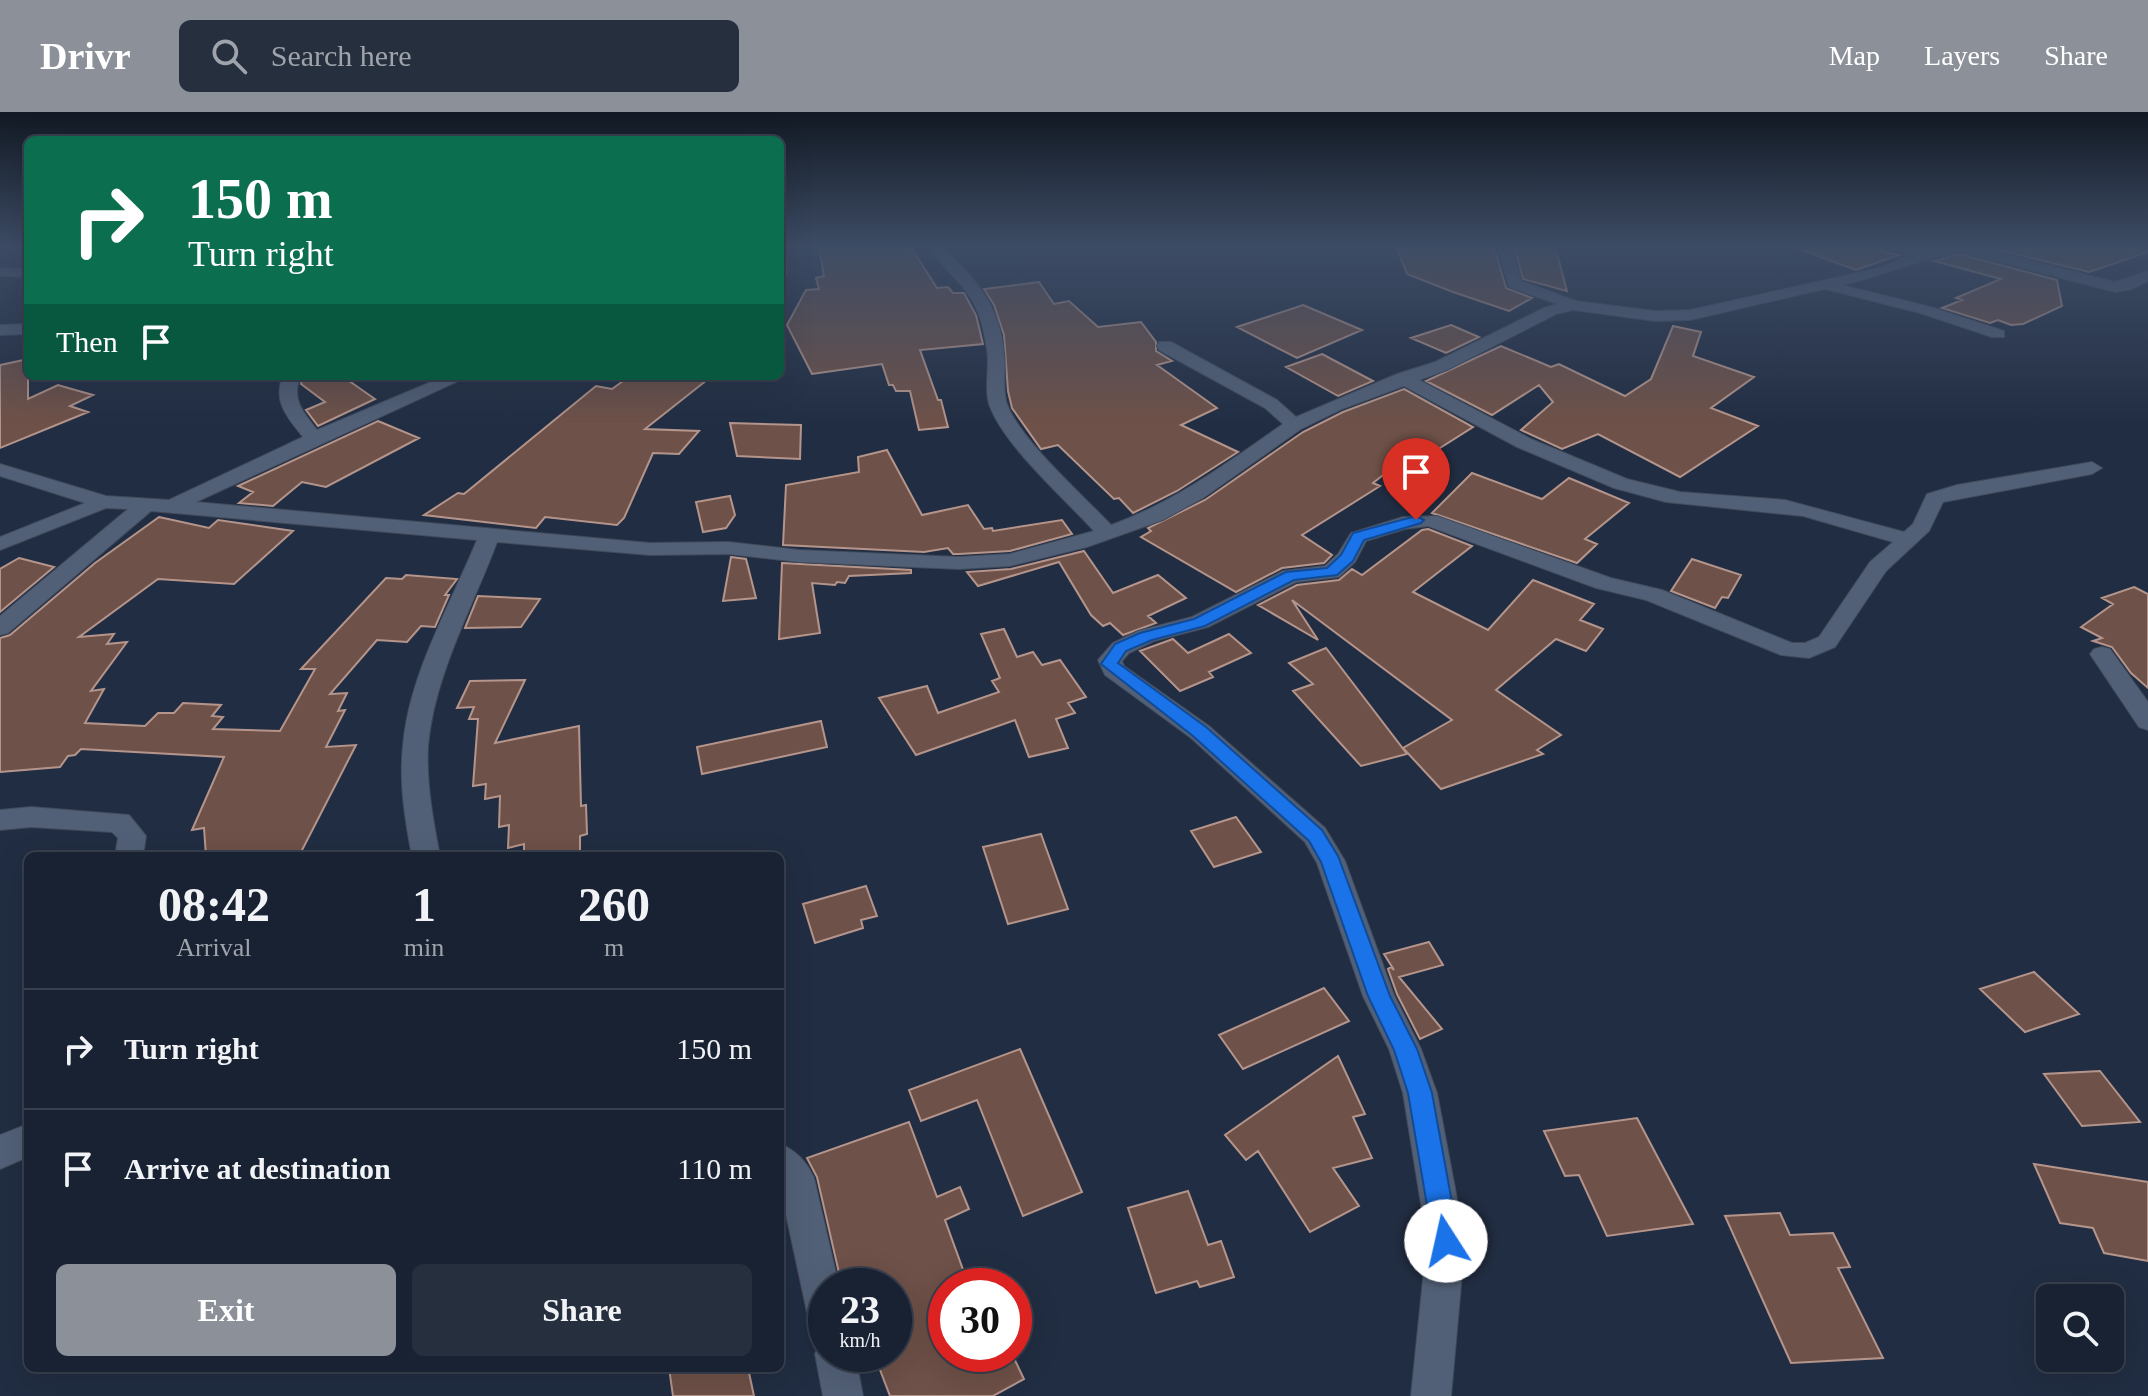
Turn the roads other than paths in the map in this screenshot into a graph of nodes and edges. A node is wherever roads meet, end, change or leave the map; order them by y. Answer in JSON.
{"nodes":[{"id":1,"x":985,"y":306,"type":"edge"},
{"id":2,"x":1569,"y":306,"type":"edge"},
{"id":3,"x":1580,"y":306,"type":"edge"},
{"id":4,"x":1733,"y":306,"type":"edge"},
{"id":5,"x":1908,"y":306,"type":"edge"},
{"id":6,"x":24,"y":329,"type":"edge"},
{"id":7,"x":0,"y":330,"type":"edge"},
{"id":8,"x":1998,"y":334,"type":"dead end"},
{"id":9,"x":1165,"y":346,"type":"dead end"},
{"id":10,"x":1403,"y":378,"type":"junction"},
{"id":11,"x":290,"y":380,"type":"edge"},
{"id":12,"x":451,"y":380,"type":"edge"},
{"id":13,"x":1294,"y":425,"type":"junction"},
{"id":14,"x":314,"y":439,"type":"junction"},
{"id":15,"x":2092,"y":468,"type":"dead end"},
{"id":16,"x":0,"y":470,"type":"edge"},
{"id":17,"x":104,"y":502,"type":"junction"},
{"id":18,"x":144,"y":506,"type":"junction"},
{"id":19,"x":173,"y":506,"type":"junction"},
{"id":20,"x":1108,"y":534,"type":"junction"},
{"id":21,"x":489,"y":536,"type":"junction"},
{"id":22,"x":1908,"y":540,"type":"junction"},
{"id":23,"x":0,"y":544,"type":"edge"},
{"id":24,"x":0,"y":628,"type":"edge"},
{"id":25,"x":2102,"y":654,"type":"dead end"},
{"id":26,"x":2148,"y":721,"type":"edge"},
{"id":27,"x":0,"y":820,"type":"edge"},
{"id":28,"x":130,"y":852,"type":"edge"},
{"id":29,"x":425,"y":852,"type":"edge"},
{"id":30,"x":24,"y":1142,"type":"edge"},
{"id":31,"x":0,"y":1152,"type":"edge"},
{"id":32,"x":784,"y":1165,"type":"edge"},
{"id":33,"x":816,"y":1268,"type":"edge"},
{"id":34,"x":838,"y":1372,"type":"edge"},
{"id":35,"x":843,"y":1396,"type":"edge"},
{"id":36,"x":1431,"y":1396,"type":"edge"}],
"edges":[{"from":1,"to":20,"type":"street"},
{"from":2,"to":10,"type":"street"},
{"from":3,"to":4,"type":"street"},
{"from":5,"to":8,"type":"street"},
{"from":6,"to":7,"type":"street"},
{"from":9,"to":13,"type":"street"},
{"from":10,"to":13,"type":"street"},
{"from":10,"to":22,"type":"street"},
{"from":11,"to":14,"type":"street"},
{"from":12,"to":14,"type":"street"},
{"from":13,"to":20,"type":"street"},
{"from":14,"to":19,"type":"street"},
{"from":15,"to":22,"type":"street"},
{"from":16,"to":17,"type":"street"},
{"from":17,"to":18,"type":"street"},
{"from":17,"to":23,"type":"street"},
{"from":18,"to":19,"type":"street"},
{"from":18,"to":24,"type":"street"},
{"from":19,"to":21,"type":"street"},
{"from":20,"to":21,"type":"street"},
{"from":21,"to":29,"type":"street"},
{"from":22,"to":36,"type":"street"},
{"from":25,"to":26,"type":"street"},
{"from":27,"to":28,"type":"street"},
{"from":30,"to":31,"type":"street"},
{"from":32,"to":33,"type":"street"},
{"from":34,"to":35,"type":"street"}]}
